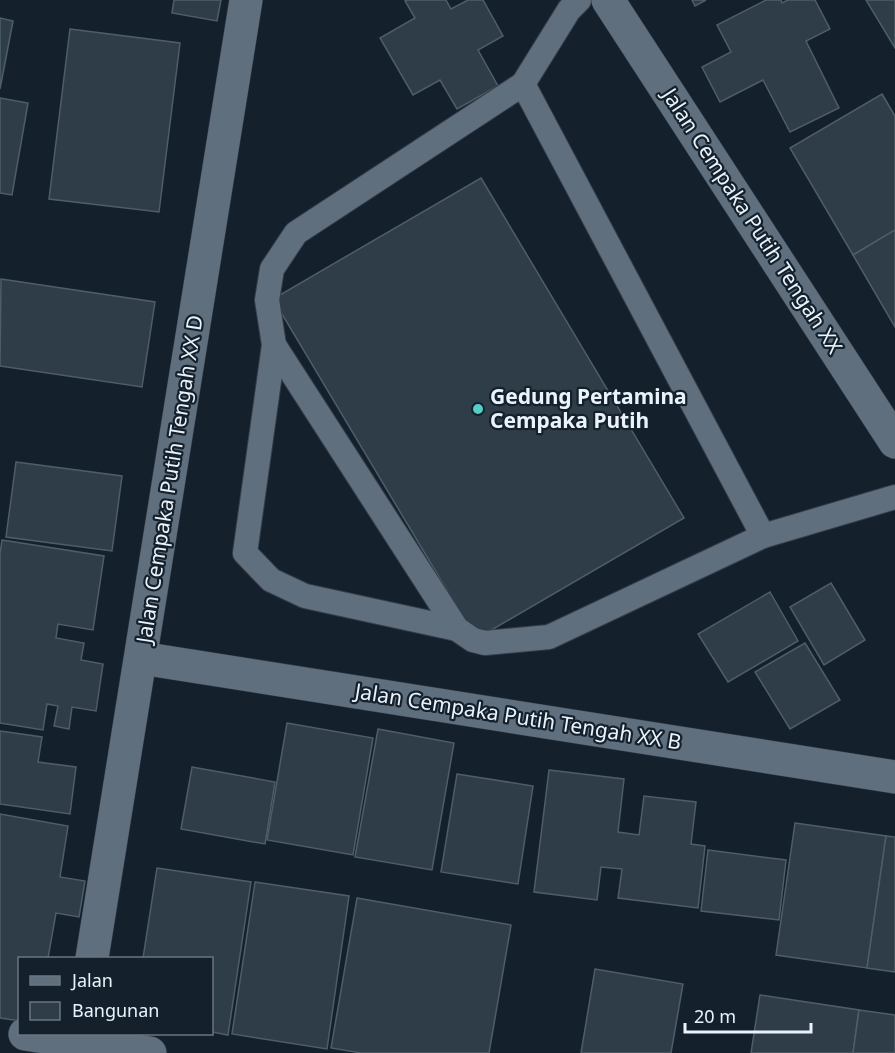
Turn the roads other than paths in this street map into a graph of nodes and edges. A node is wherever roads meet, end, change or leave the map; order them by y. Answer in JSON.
{"nodes":[{"id":1,"x":246,"y":0,"type":"edge"},
{"id":2,"x":579,"y":0,"type":"edge"},
{"id":3,"x":608,"y":0,"type":"edge"},
{"id":4,"x":523,"y":84,"type":"junction"},
{"id":5,"x":274,"y":345,"type":"junction"},
{"id":6,"x":895,"y":442,"type":"edge"},
{"id":7,"x":895,"y":497,"type":"edge"},
{"id":8,"x":763,"y":536,"type":"junction"},
{"id":9,"x":457,"y":629,"type":"junction"},
{"id":10,"x":141,"y":658,"type":"junction"},
{"id":11,"x":895,"y":777,"type":"edge"},
{"id":12,"x":92,"y":957,"type":"edge"},
{"id":13,"x":0,"y":1030,"type":"edge"},
{"id":14,"x":18,"y":1033,"type":"edge"},
{"id":15,"x":38,"y":1035,"type":"edge"},
{"id":16,"x":79,"y":1038,"type":"edge"},
{"id":17,"x":150,"y":1053,"type":"edge"}],
"edges":[{"from":1,"to":10,"type":"street","name":"Jalan Cempaka Putih Tengah XX D"},
{"from":2,"to":4,"type":"lane"},
{"from":3,"to":6,"type":"street","name":"Jalan Cempaka Putih Tengah XX"},
{"from":4,"to":5,"type":"lane"},
{"from":4,"to":8,"type":"lane"},
{"from":5,"to":9,"type":"lane"},
{"from":5,"to":9,"type":"lane"},
{"from":7,"to":8,"type":"lane"},
{"from":8,"to":9,"type":"lane"},
{"from":10,"to":11,"type":"street","name":"Jalan Cempaka Putih Tengah XX B"},
{"from":10,"to":12,"type":"street","name":"Jalan Cempaka Putih Tengah XX D"},
{"from":13,"to":14,"type":"street"},
{"from":15,"to":16,"type":"street"},
{"from":16,"to":17,"type":"street"}]}
